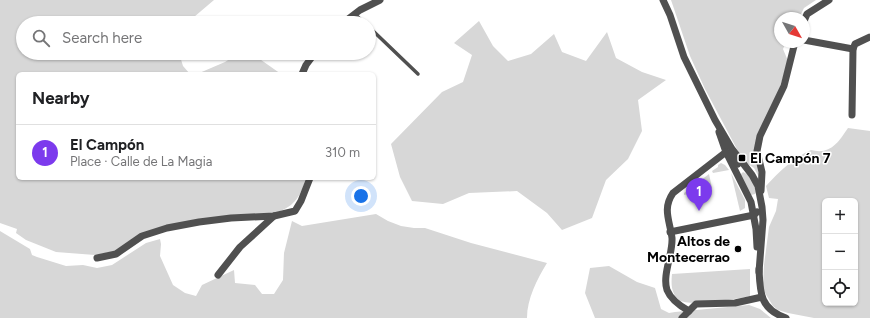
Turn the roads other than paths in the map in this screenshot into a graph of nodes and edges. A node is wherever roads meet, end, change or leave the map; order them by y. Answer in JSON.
{"nodes":[{"id":1,"x":380,"y":0,"type":"edge"},
{"id":2,"x":663,"y":0,"type":"edge"},
{"id":3,"x":829,"y":0,"type":"edge"},
{"id":4,"x":810,"y":12,"type":"edge"},
{"id":5,"x":354,"y":14,"type":"joint"},
{"id":6,"x":352,"y":16,"type":"edge"},
{"id":7,"x":376,"y":34,"type":"edge"},
{"id":8,"x":870,"y":37,"type":"edge"},
{"id":9,"x":810,"y":41,"type":"edge"},
{"id":10,"x":794,"y":48,"type":"edge"},
{"id":11,"x":853,"y":49,"type":"junction"},
{"id":12,"x":310,"y":60,"type":"edge"},
{"id":13,"x":303,"y":72,"type":"edge"},
{"id":14,"x":418,"y":74,"type":"dead end"},
{"id":15,"x":852,"y":115,"type":"dead end"},
{"id":16,"x":715,"y":120,"type":"junction"},
{"id":17,"x":726,"y":152,"type":"junction"},
{"id":18,"x":745,"y":168,"type":"junction"},
{"id":19,"x":309,"y":180,"type":"edge"},
{"id":20,"x":760,"y":193,"type":"junction"},
{"id":21,"x":762,"y":207,"type":"junction"},
{"id":22,"x":754,"y":215,"type":"junction"},
{"id":23,"x":274,"y":216,"type":"junction"},
{"id":24,"x":670,"y":232,"type":"junction"},
{"id":25,"x":97,"y":258,"type":"dead end"},
{"id":26,"x":759,"y":272,"type":"junction"},
{"id":27,"x":218,"y":276,"type":"dead end"},
{"id":28,"x":762,"y":297,"type":"junction"},
{"id":29,"x":689,"y":311,"type":"junction"},
{"id":30,"x":682,"y":318,"type":"edge"},
{"id":31,"x":786,"y":318,"type":"edge"}],
"edges":[{"from":1,"to":5,"type":"street"},
{"from":2,"to":16,"type":"street"},
{"from":3,"to":4,"type":"street"},
{"from":5,"to":6,"type":"street"},
{"from":7,"to":14,"type":"lane"},
{"from":8,"to":11,"type":"street"},
{"from":9,"to":11,"type":"street"},
{"from":10,"to":20,"type":"street"},
{"from":11,"to":15,"type":"street"},
{"from":12,"to":13,"type":"street"},
{"from":16,"to":17,"type":"street"},
{"from":16,"to":18,"type":"street"},
{"from":17,"to":18,"type":"street"},
{"from":17,"to":22,"type":"street"},
{"from":17,"to":24,"type":"street"},
{"from":18,"to":20,"type":"street"},
{"from":19,"to":23,"type":"street"},
{"from":20,"to":21,"type":"street"},
{"from":21,"to":22,"type":"street"},
{"from":21,"to":26,"type":"street"},
{"from":22,"to":24,"type":"street"},
{"from":22,"to":26,"type":"street"},
{"from":23,"to":25,"type":"street"},
{"from":23,"to":27,"type":"street"},
{"from":24,"to":29,"type":"street"},
{"from":26,"to":28,"type":"street"},
{"from":28,"to":29,"type":"street"},
{"from":28,"to":31,"type":"street"},
{"from":29,"to":30,"type":"street"}]}
